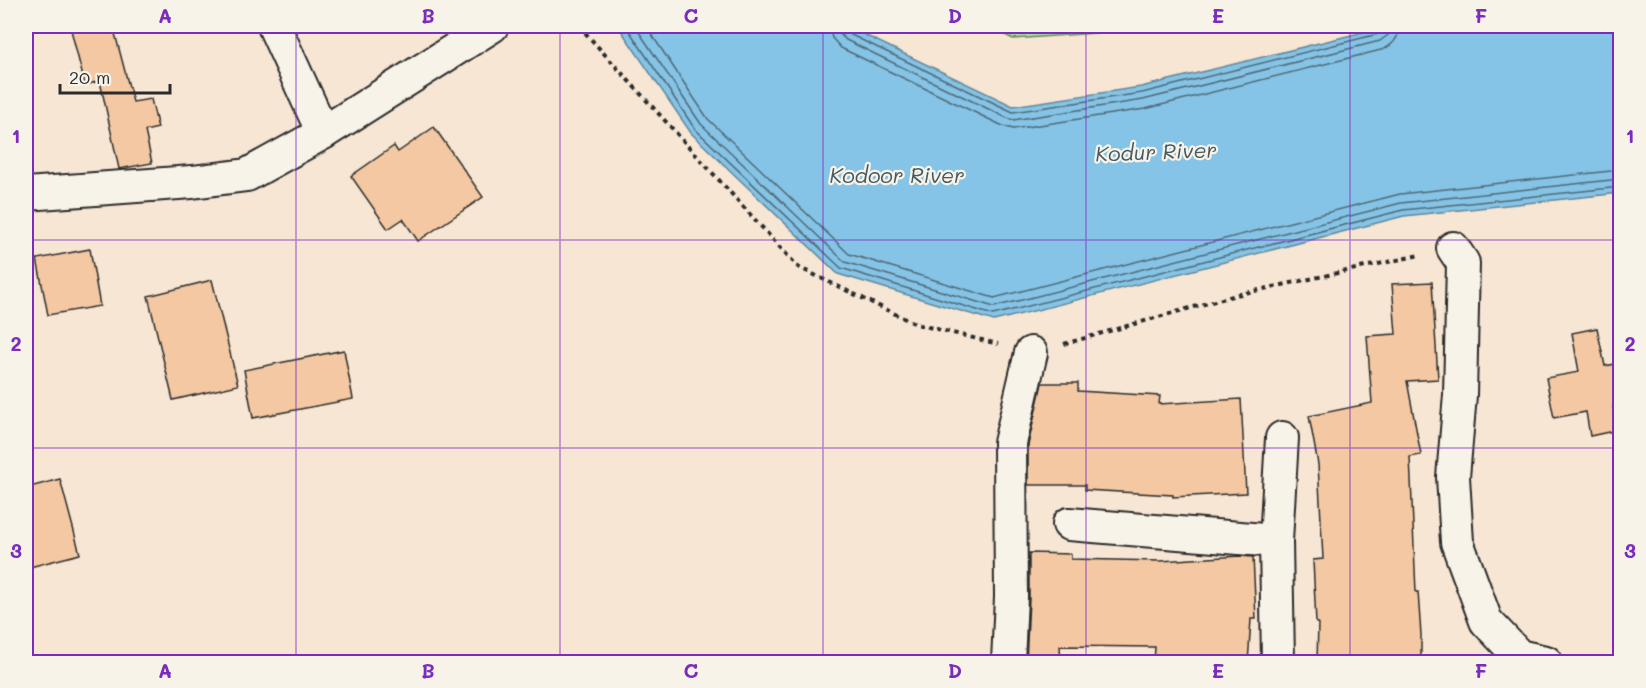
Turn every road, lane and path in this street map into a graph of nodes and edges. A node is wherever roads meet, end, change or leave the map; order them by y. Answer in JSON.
{"nodes":[{"id":1,"x":274,"y":26,"type":"edge"},
{"id":2,"x":492,"y":26,"type":"edge"},
{"id":3,"x":579,"y":26,"type":"edge"},
{"id":4,"x":323,"y":134,"type":"junction"},
{"id":5,"x":26,"y":194,"type":"edge"},
{"id":6,"x":1453,"y":248,"type":"joint"},
{"id":7,"x":1031,"y":353,"type":"junction"},
{"id":8,"x":1282,"y":438,"type":"dead end"},
{"id":9,"x":1069,"y":524,"type":"dead end"},
{"id":10,"x":1276,"y":541,"type":"junction"},
{"id":11,"x":1008,"y":663,"type":"edge"},
{"id":12,"x":1278,"y":663,"type":"edge"},
{"id":13,"x":1546,"y":663,"type":"edge"}],
"edges":[{"from":1,"to":4,"type":"street"},
{"from":2,"to":4,"type":"street"},
{"from":3,"to":7,"type":"path"},
{"from":4,"to":5,"type":"street"},
{"from":6,"to":7,"type":"path"},
{"from":6,"to":13,"type":"street"},
{"from":7,"to":11,"type":"street"},
{"from":8,"to":10,"type":"street"},
{"from":9,"to":10,"type":"street"},
{"from":10,"to":12,"type":"street"}]}
